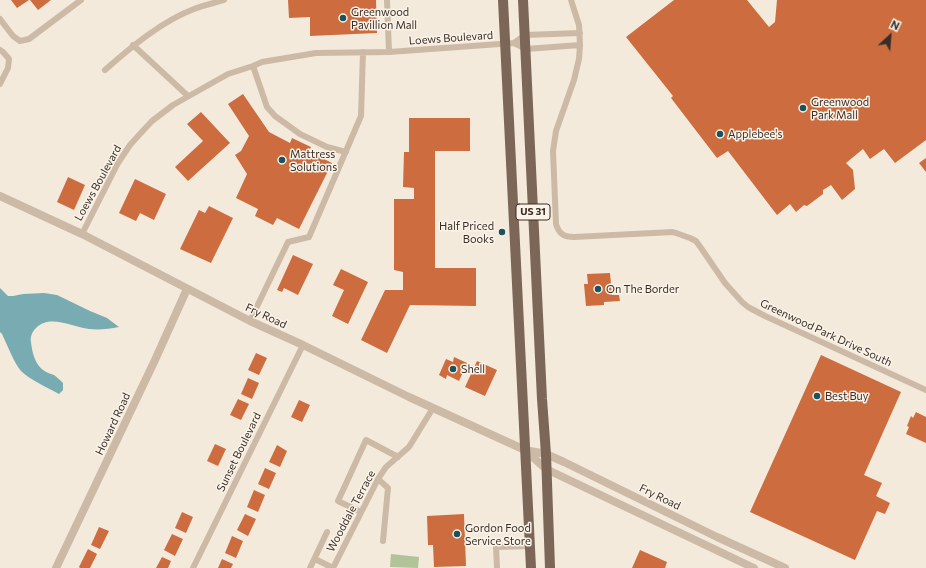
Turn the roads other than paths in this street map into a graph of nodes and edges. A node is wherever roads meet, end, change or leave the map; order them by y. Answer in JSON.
{"nodes":[{"id":1,"x":81,"y":0,"type":"edge"},
{"id":2,"x":224,"y":0,"type":"edge"},
{"id":3,"x":387,"y":0,"type":"edge"},
{"id":4,"x":504,"y":0,"type":"edge"},
{"id":5,"x":524,"y":0,"type":"edge"},
{"id":6,"x":571,"y":0,"type":"edge"},
{"id":7,"x":0,"y":19,"type":"edge"},
{"id":8,"x":580,"y":33,"type":"junction"},
{"id":9,"x":525,"y":36,"type":"junction"},
{"id":10,"x":510,"y":44,"type":"junction"},
{"id":11,"x":133,"y":45,"type":"junction"},
{"id":12,"x":580,"y":45,"type":"junction"},
{"id":13,"x":526,"y":49,"type":"junction"},
{"id":14,"x":0,"y":50,"type":"edge"},
{"id":15,"x":363,"y":52,"type":"junction"},
{"id":16,"x":389,"y":52,"type":"junction"},
{"id":17,"x":253,"y":66,"type":"junction"},
{"id":18,"x":105,"y":70,"type":"dead end"},
{"id":19,"x":0,"y":84,"type":"edge"},
{"id":20,"x":188,"y":96,"type":"junction"},
{"id":21,"x":346,"y":152,"type":"junction"},
{"id":22,"x":0,"y":196,"type":"edge"},
{"id":23,"x":82,"y":234,"type":"junction"},
{"id":24,"x":187,"y":289,"type":"junction"},
{"id":25,"x":250,"y":321,"type":"junction"},
{"id":26,"x":303,"y":345,"type":"junction"},
{"id":27,"x":926,"y":390,"type":"edge"},
{"id":28,"x":433,"y":408,"type":"junction"},
{"id":29,"x":525,"y":450,"type":"junction"},
{"id":30,"x":546,"y":454,"type":"junction"},
{"id":31,"x":398,"y":457,"type":"junction"},
{"id":32,"x":546,"y":469,"type":"junction"},
{"id":33,"x":378,"y":478,"type":"junction"},
{"id":34,"x":361,"y":512,"type":"junction"},
{"id":35,"x":327,"y":532,"type":"dead end"},
{"id":36,"x":383,"y":541,"type":"dead end"},
{"id":37,"x":530,"y":546,"type":"junction"},
{"id":38,"x":315,"y":559,"type":"junction"},
{"id":39,"x":56,"y":568,"type":"edge"},
{"id":40,"x":193,"y":568,"type":"edge"},
{"id":41,"x":310,"y":568,"type":"edge"},
{"id":42,"x":333,"y":568,"type":"edge"},
{"id":43,"x":497,"y":568,"type":"edge"},
{"id":44,"x":531,"y":568,"type":"edge"},
{"id":45,"x":550,"y":568,"type":"edge"},
{"id":46,"x":754,"y":568,"type":"edge"},
{"id":47,"x":785,"y":568,"type":"edge"}],
"edges":[{"from":1,"to":7,"type":"street"},
{"from":2,"to":11,"type":"street"},
{"from":3,"to":16,"type":"street"},
{"from":4,"to":10,"type":"main road","number":"US 31"},
{"from":5,"to":9,"type":"main road","number":"US 31"},
{"from":6,"to":8,"type":"street"},
{"from":8,"to":9,"type":"street"},
{"from":8,"to":12,"type":"street"},
{"from":9,"to":10,"type":"street"},
{"from":9,"to":13,"type":"main road","number":"US 31"},
{"from":10,"to":13,"type":"street"},
{"from":10,"to":16,"type":"street","name":"Loews Boulevard"},
{"from":10,"to":29,"type":"main road","number":"US 31"},
{"from":11,"to":18,"type":"street"},
{"from":11,"to":20,"type":"street"},
{"from":12,"to":13,"type":"street"},
{"from":12,"to":27,"type":"street","name":"Greenwood Park Drive South"},
{"from":13,"to":30,"type":"main road","number":"US 31"},
{"from":14,"to":19,"type":"street"},
{"from":15,"to":16,"type":"street","name":"Loews Boulevard"},
{"from":15,"to":17,"type":"street","name":"Loews Boulevard"},
{"from":15,"to":21,"type":"street"},
{"from":17,"to":20,"type":"street","name":"Loews Boulevard"},
{"from":17,"to":21,"type":"street"},
{"from":20,"to":23,"type":"street","name":"Loews Boulevard"},
{"from":21,"to":25,"type":"street"},
{"from":22,"to":23,"type":"street","name":"Fry Road"},
{"from":23,"to":24,"type":"street","name":"Fry Road"},
{"from":24,"to":25,"type":"street","name":"Fry Road"},
{"from":24,"to":39,"type":"street","name":"Howard Road"},
{"from":25,"to":26,"type":"street","name":"Fry Road"},
{"from":26,"to":28,"type":"street","name":"Fry Road"},
{"from":26,"to":40,"type":"street","name":"Sunset Boulevard"},
{"from":28,"to":29,"type":"street","name":"Fry Road"},
{"from":28,"to":31,"type":"street","name":"Wooddale Terrace"},
{"from":29,"to":30,"type":"street","name":"Fry Road"},
{"from":29,"to":32,"type":"street","name":"Fry Road"},
{"from":29,"to":37,"type":"main road","number":"US 31"},
{"from":30,"to":32,"type":"main road","number":"US 31"},
{"from":30,"to":47,"type":"street","name":"Fry Road"},
{"from":31,"to":33,"type":"street","name":"Wooddale Terrace"},
{"from":31,"to":34,"type":"street"},
{"from":32,"to":45,"type":"main road","number":"US 31"},
{"from":32,"to":46,"type":"street","name":"Fry Road"},
{"from":33,"to":34,"type":"street","name":"Wooddale Terrace"},
{"from":33,"to":36,"type":"street"},
{"from":34,"to":42,"type":"street","name":"Wooddale Terrace"},
{"from":35,"to":38,"type":"street"},
{"from":37,"to":43,"type":"street"},
{"from":37,"to":44,"type":"main road","number":"US 31"},
{"from":38,"to":41,"type":"street"},
{"from":38,"to":42,"type":"street"}]}
